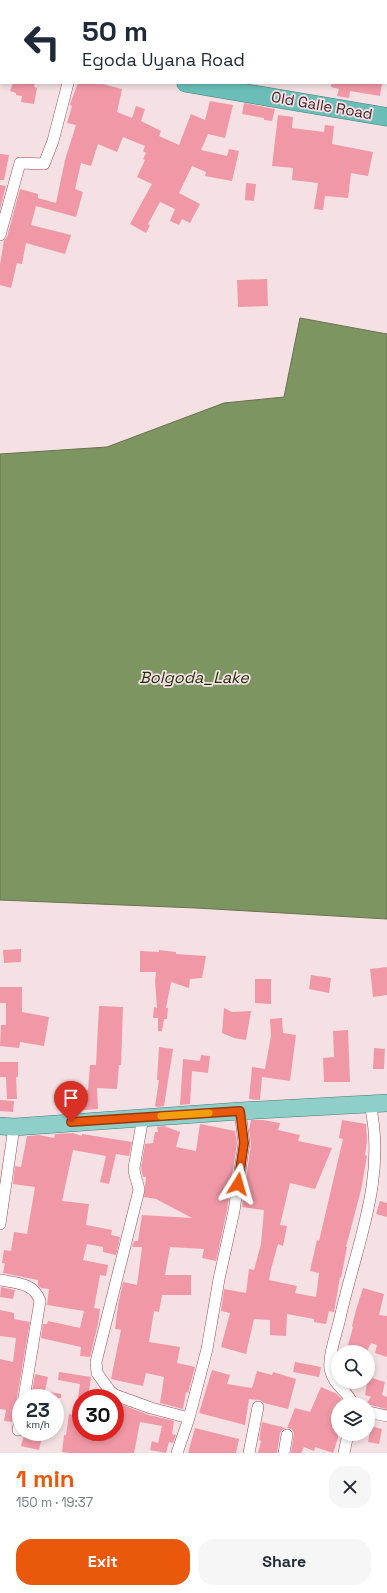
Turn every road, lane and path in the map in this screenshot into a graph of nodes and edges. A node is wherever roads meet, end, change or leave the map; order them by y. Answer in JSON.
{"nodes":[{"id":1,"x":68,"y":84,"type":"edge"},
{"id":2,"x":198,"y":84,"type":"edge"},
{"id":3,"x":211,"y":85,"type":"edge"},
{"id":4,"x":387,"y":117,"type":"edge"},
{"id":5,"x":0,"y":235,"type":"edge"},
{"id":6,"x":379,"y":1104,"type":"edge"},
{"id":7,"x":240,"y":1111,"type":"junction"},
{"id":8,"x":143,"y":1117,"type":"junction"},
{"id":9,"x":7,"y":1126,"type":"edge"},
{"id":10,"x":0,"y":1224,"type":"edge"},
{"id":11,"x":0,"y":1280,"type":"edge"},
{"id":12,"x":25,"y":1389,"type":"edge"},
{"id":13,"x":349,"y":1397,"type":"edge"},
{"id":14,"x":258,"y":1407,"type":"dead end"},
{"id":15,"x":375,"y":1413,"type":"edge"},
{"id":16,"x":387,"y":1416,"type":"edge"},
{"id":17,"x":189,"y":1418,"type":"junction"},
{"id":18,"x":287,"y":1435,"type":"dead end"},
{"id":19,"x":347,"y":1441,"type":"edge"},
{"id":20,"x":177,"y":1453,"type":"edge"},
{"id":21,"x":250,"y":1453,"type":"edge"},
{"id":22,"x":284,"y":1453,"type":"edge"},
{"id":23,"x":344,"y":1453,"type":"edge"}],
"edges":[{"from":1,"to":5,"type":"street"},
{"from":2,"to":3,"type":"highway","name":"Old Galle Road"},
{"from":3,"to":4,"type":"highway","name":"Old Galle Road"},
{"from":6,"to":7,"type":"main road"},
{"from":6,"to":13,"type":"street"},
{"from":7,"to":8,"type":"main road"},
{"from":7,"to":17,"type":"street"},
{"from":8,"to":9,"type":"main road"},
{"from":8,"to":17,"type":"street"},
{"from":9,"to":10,"type":"street"},
{"from":11,"to":12,"type":"street"},
{"from":14,"to":21,"type":"street"},
{"from":15,"to":16,"type":"street"},
{"from":17,"to":20,"type":"street"},
{"from":18,"to":22,"type":"street"},
{"from":19,"to":23,"type":"street"}]}
